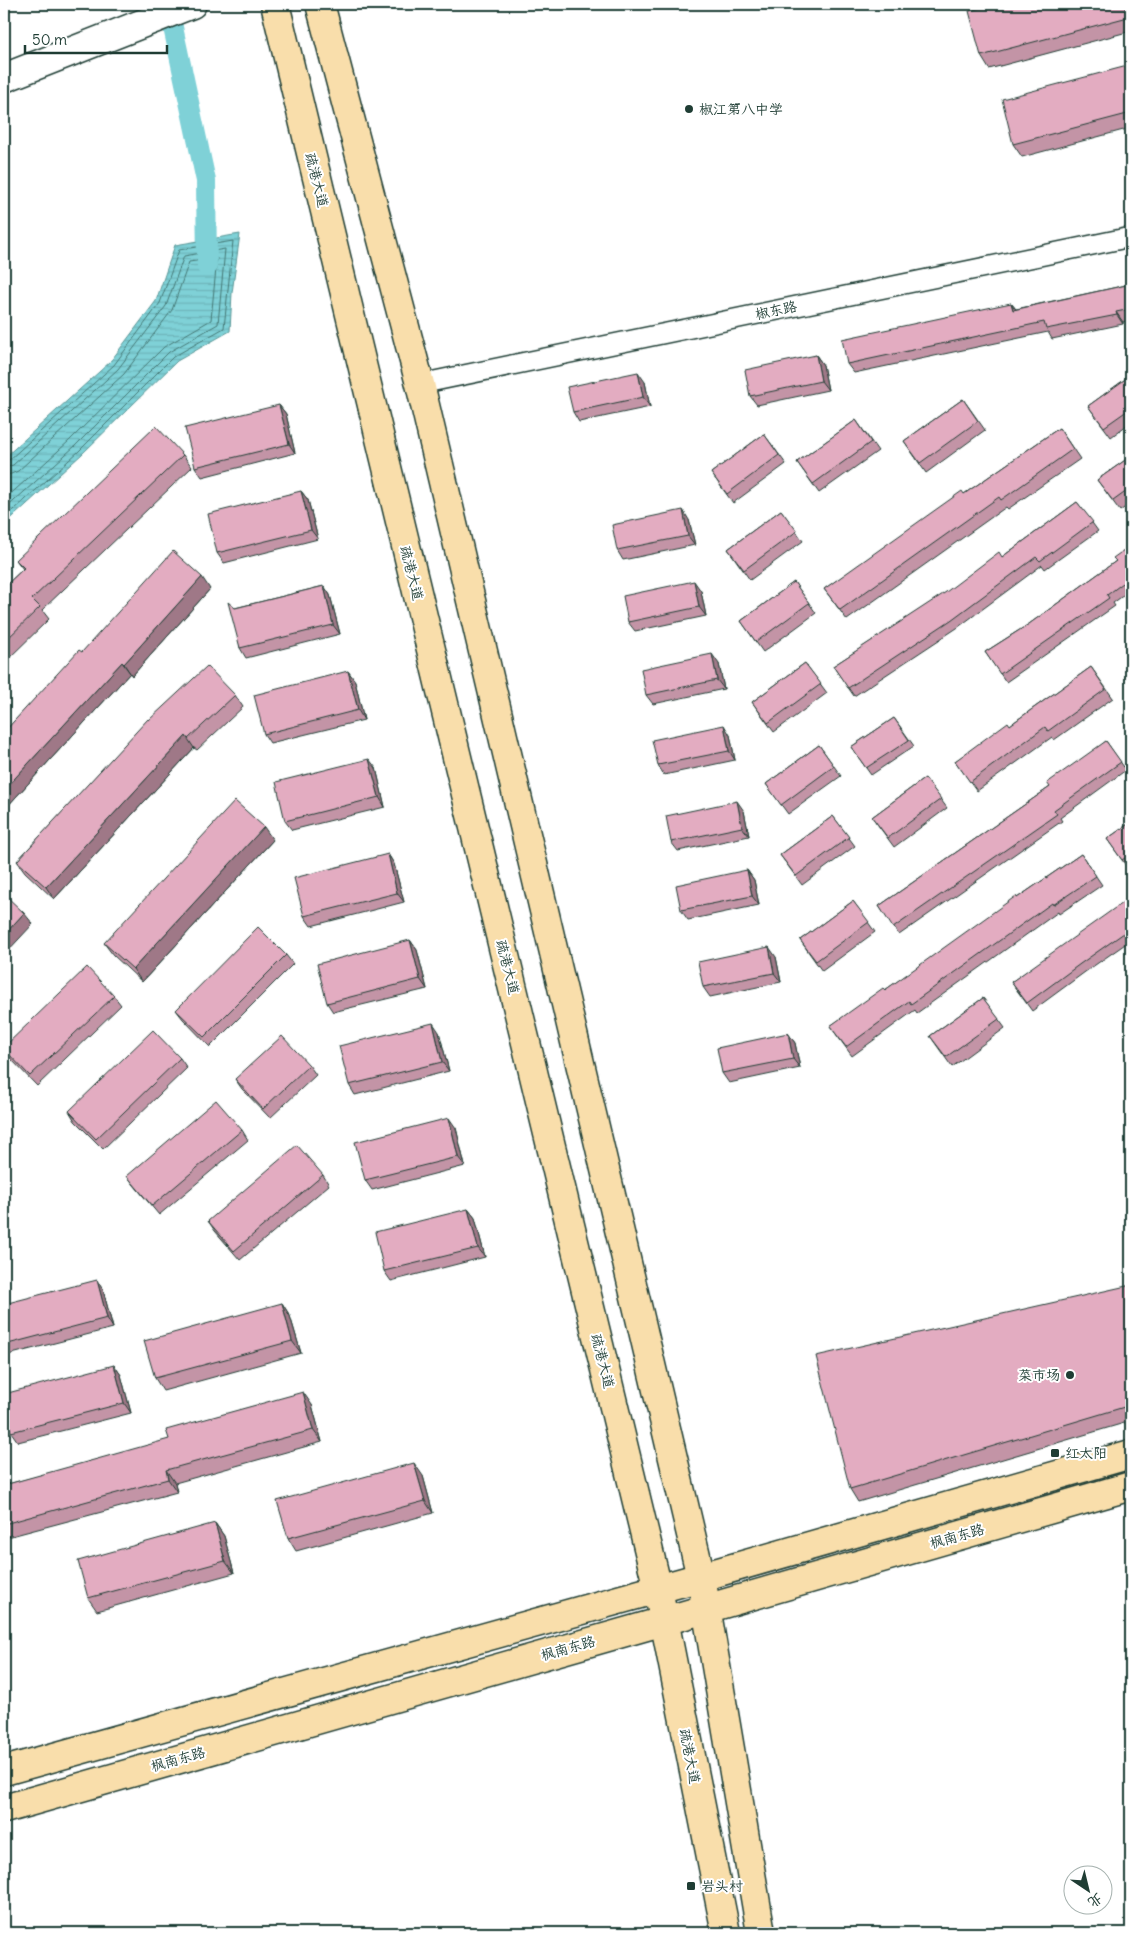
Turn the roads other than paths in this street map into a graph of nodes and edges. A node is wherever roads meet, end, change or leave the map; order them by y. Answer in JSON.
{"nodes":[{"id":1,"x":192,"y":4,"type":"edge"},
{"id":2,"x":275,"y":4,"type":"edge"},
{"id":3,"x":320,"y":4,"type":"edge"},
{"id":4,"x":4,"y":78,"type":"edge"},
{"id":5,"x":1131,"y":237,"type":"edge"},
{"id":6,"x":420,"y":384,"type":"junction"},
{"id":7,"x":1131,"y":1454,"type":"edge"},
{"id":8,"x":1131,"y":1486,"type":"edge"},
{"id":9,"x":701,"y":1577,"type":"junction"},
{"id":10,"x":658,"y":1589,"type":"junction"},
{"id":11,"x":707,"y":1608,"type":"junction"},
{"id":12,"x":664,"y":1621,"type":"junction"},
{"id":13,"x":4,"y":1771,"type":"edge"},
{"id":14,"x":4,"y":1808,"type":"edge"},
{"id":15,"x":726,"y":1933,"type":"edge"},
{"id":16,"x":761,"y":1933,"type":"edge"}],
"edges":[{"from":1,"to":4,"type":"main road"},
{"from":2,"to":10,"type":"main road","name":"疏港大道"},
{"from":3,"to":6,"type":"main road"},
{"from":5,"to":6,"type":"street","name":"椒东路"},
{"from":6,"to":9,"type":"main road"},
{"from":7,"to":9,"type":"main road"},
{"from":8,"to":11,"type":"main road","name":"枫南东路"},
{"from":9,"to":10,"type":"main road"},
{"from":9,"to":11,"type":"main road"},
{"from":10,"to":12,"type":"main road","name":"疏港大道"},
{"from":10,"to":13,"type":"main road"},
{"from":11,"to":12,"type":"main road","name":"枫南东路"},
{"from":11,"to":16,"type":"main road"},
{"from":12,"to":14,"type":"main road","name":"枫南东路"},
{"from":12,"to":15,"type":"main road","name":"疏港大道"}]}
